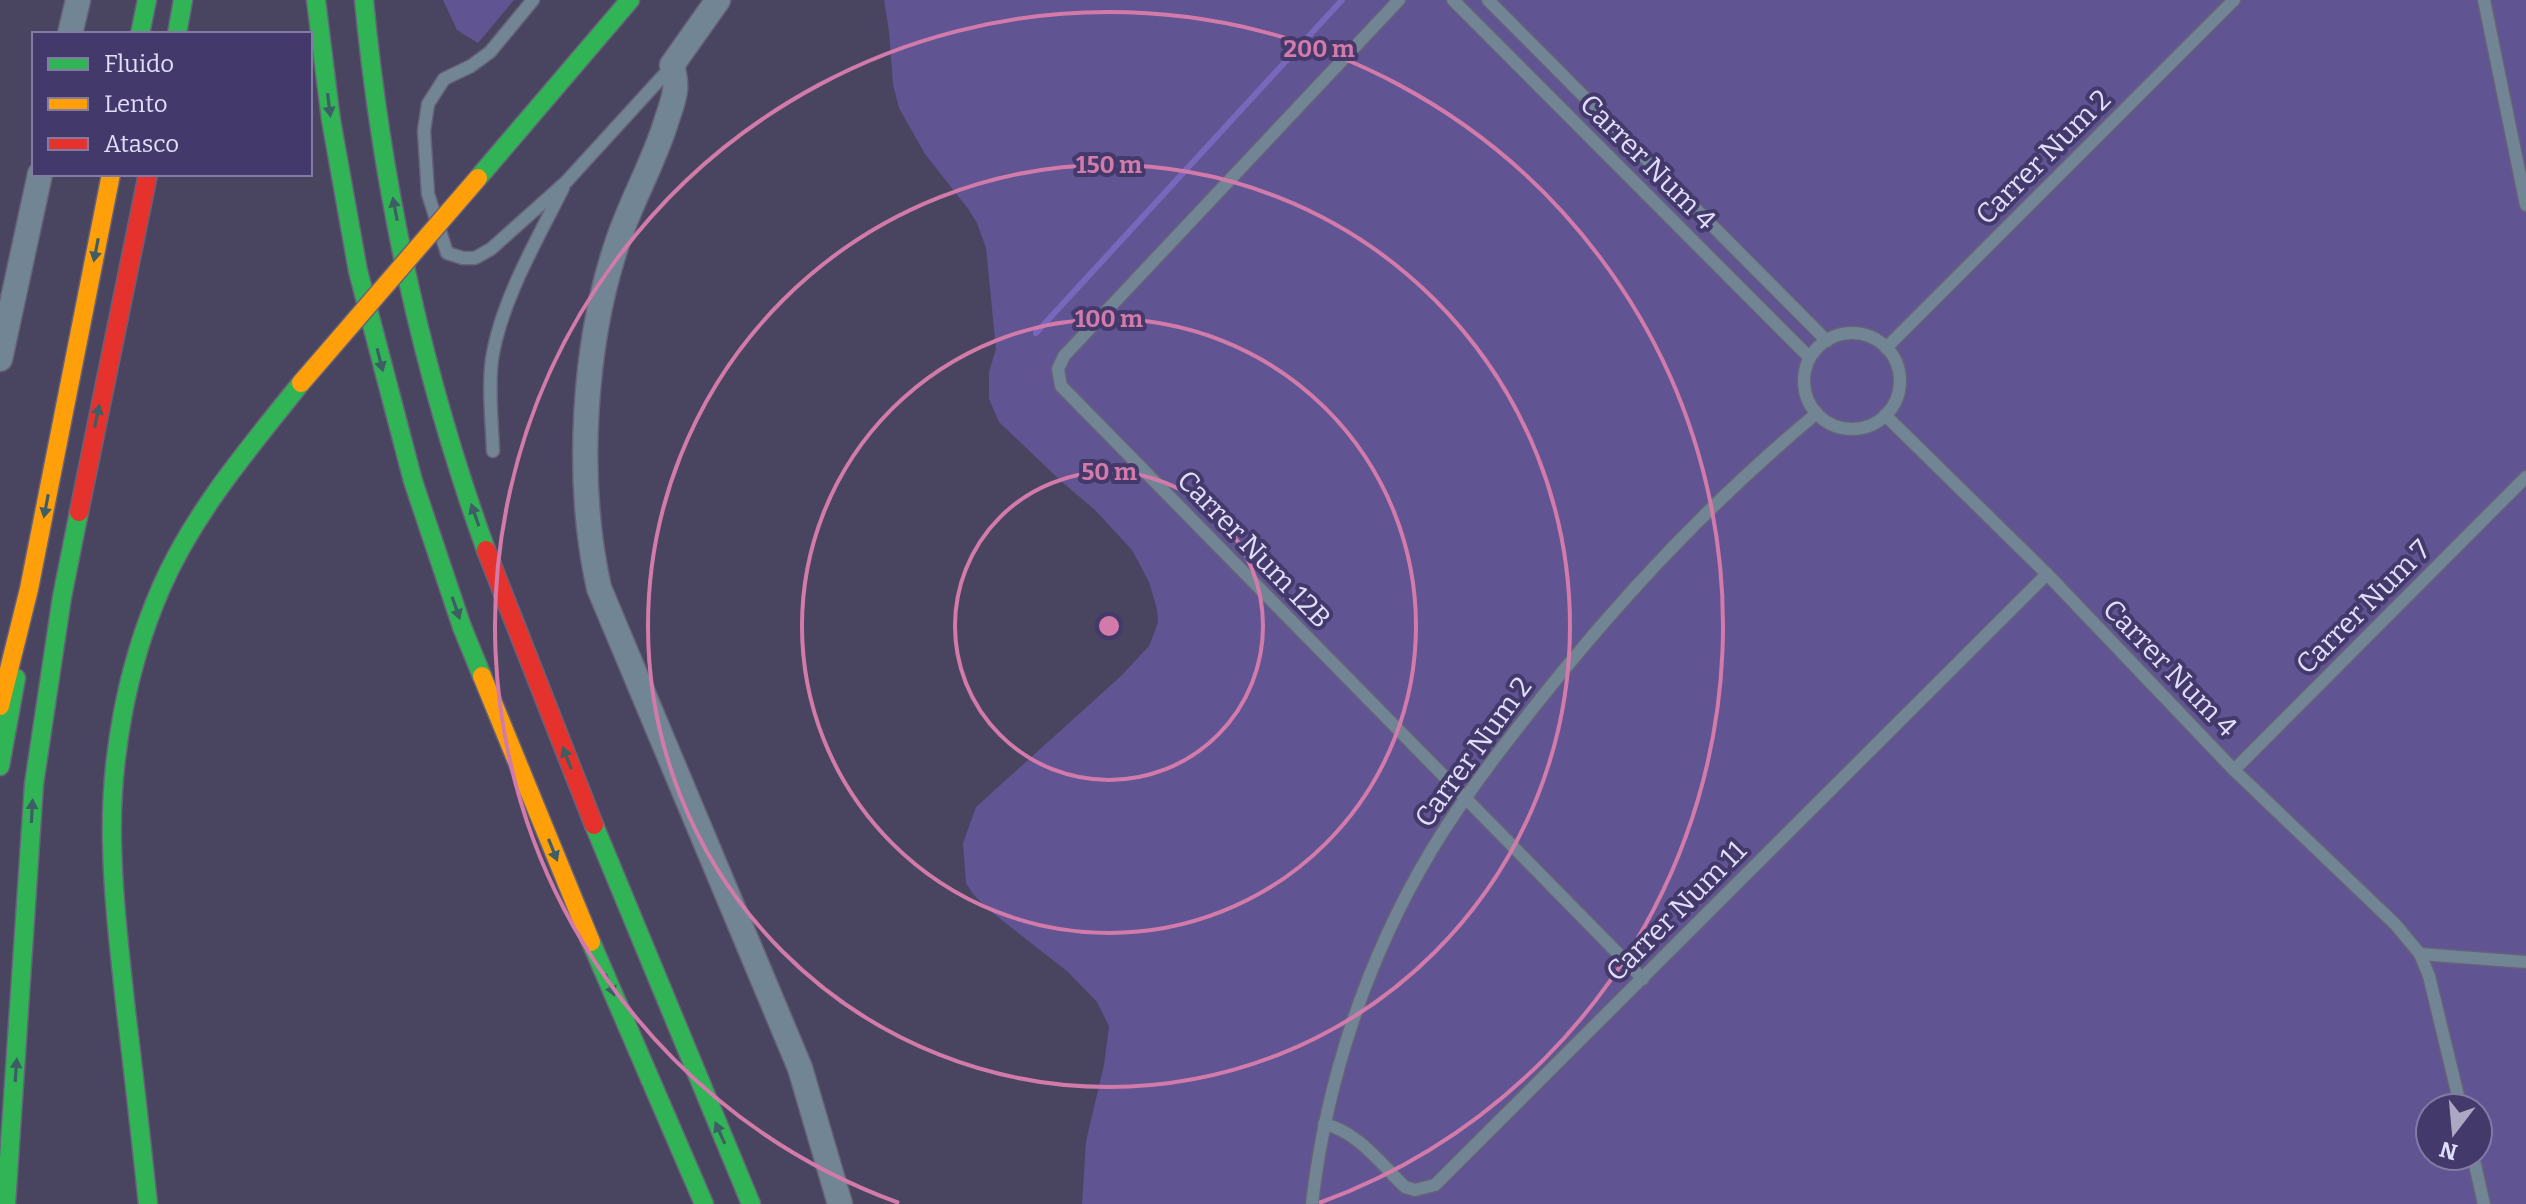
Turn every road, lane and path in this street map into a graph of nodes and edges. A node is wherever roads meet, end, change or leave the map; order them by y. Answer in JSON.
{"nodes":[{"id":1,"x":78,"y":0,"type":"edge"},
{"id":2,"x":147,"y":0,"type":"edge"},
{"id":3,"x":183,"y":0,"type":"edge"},
{"id":4,"x":316,"y":0,"type":"edge"},
{"id":5,"x":364,"y":0,"type":"edge"},
{"id":6,"x":533,"y":0,"type":"edge"},
{"id":7,"x":630,"y":0,"type":"edge"},
{"id":8,"x":718,"y":0,"type":"edge"},
{"id":9,"x":1399,"y":0,"type":"edge"},
{"id":10,"x":1453,"y":0,"type":"edge"},
{"id":11,"x":1488,"y":0,"type":"edge"},
{"id":12,"x":2234,"y":0,"type":"edge"},
{"id":13,"x":2484,"y":0,"type":"edge"},
{"id":14,"x":70,"y":32,"type":"edge"},
{"id":15,"x":140,"y":32,"type":"edge"},
{"id":16,"x":177,"y":32,"type":"edge"},
{"id":17,"x":672,"y":65,"type":"junction"},
{"id":18,"x":40,"y":176,"type":"edge"},
{"id":19,"x":111,"y":176,"type":"edge"},
{"id":20,"x":148,"y":176,"type":"edge"},
{"id":21,"x":566,"y":182,"type":"junction"},
{"id":22,"x":2526,"y":205,"type":"edge"},
{"id":23,"x":1827,"y":341,"type":"junction"},
{"id":24,"x":1886,"y":348,"type":"junction"},
{"id":25,"x":1810,"y":358,"type":"junction"},
{"id":26,"x":0,"y":359,"type":"edge"},
{"id":27,"x":1817,"y":413,"type":"junction"},
{"id":28,"x":1885,"y":415,"type":"junction"},
{"id":29,"x":493,"y":451,"type":"dead end"},
{"id":30,"x":2526,"y":477,"type":"edge"},
{"id":31,"x":2047,"y":574,"type":"junction"},
{"id":32,"x":29,"y":589,"type":"junction"},
{"id":33,"x":62,"y":597,"type":"junction"},
{"id":34,"x":0,"y":706,"type":"edge"},
{"id":35,"x":0,"y":766,"type":"edge"},
{"id":36,"x":2234,"y":770,"type":"junction"},
{"id":37,"x":1465,"y":799,"type":"junction"},
{"id":38,"x":13,"y":820,"type":"dead end"},
{"id":39,"x":2420,"y":954,"type":"junction"},
{"id":40,"x":2526,"y":962,"type":"edge"},
{"id":41,"x":1643,"y":979,"type":"junction"},
{"id":42,"x":2457,"y":1092,"type":"edge"},
{"id":43,"x":1324,"y":1124,"type":"junction"},
{"id":44,"x":2477,"y":1172,"type":"edge"},
{"id":45,"x":6,"y":1204,"type":"edge"},
{"id":46,"x":148,"y":1204,"type":"edge"},
{"id":47,"x":704,"y":1204,"type":"edge"},
{"id":48,"x":751,"y":1204,"type":"edge"},
{"id":49,"x":840,"y":1204,"type":"edge"},
{"id":50,"x":1312,"y":1204,"type":"edge"},
{"id":51,"x":2484,"y":1204,"type":"edge"}],
"edges":[{"from":1,"to":14,"type":"street"},
{"from":2,"to":15,"type":"main road"},
{"from":3,"to":16,"type":"main road"},
{"from":4,"to":47,"type":"main road","one_way":true},
{"from":48,"to":5,"type":"main road","one_way":true},
{"from":6,"to":21,"type":"lane"},
{"from":7,"to":46,"type":"main road","bridge":true},
{"from":8,"to":17,"type":"street"},
{"from":9,"to":37,"type":"lane","name":"Carrer Num 12B"},
{"from":10,"to":25,"type":"lane","name":"Carrer Num 4"},
{"from":11,"to":23,"type":"lane","name":"Carrer Num 4"},
{"from":12,"to":24,"type":"lane","name":"Carrer Num 2"},
{"from":13,"to":22,"type":"lane"},
{"from":17,"to":21,"type":"lane"},
{"from":17,"to":49,"type":"street"},
{"from":18,"to":26,"type":"street"},
{"from":19,"to":32,"type":"main road","one_way":true},
{"from":33,"to":20,"type":"main road","one_way":true},
{"from":21,"to":29,"type":"lane"},
{"from":23,"to":24,"type":"lane"},
{"from":23,"to":25,"type":"lane"},
{"from":24,"to":28,"type":"lane"},
{"from":25,"to":27,"type":"lane"},
{"from":27,"to":28,"type":"lane"},
{"from":27,"to":37,"type":"lane","name":"Carrer Num 2"},
{"from":28,"to":31,"type":"lane","name":"Carrer Num 4"},
{"from":30,"to":36,"type":"lane","name":"Carrer Num 7"},
{"from":31,"to":36,"type":"lane","name":"Carrer Num 4"},
{"from":31,"to":41,"type":"lane","name":"Carrer Num 11"},
{"from":32,"to":34,"type":"main road"},
{"from":32,"to":35,"type":"main road"},
{"from":33,"to":38,"type":"main road"},
{"from":45,"to":33,"type":"main road","one_way":true},
{"from":36,"to":39,"type":"lane","name":"Carrer Num 4"},
{"from":37,"to":41,"type":"lane","name":"Carrer Num 12B"},
{"from":37,"to":43,"type":"lane","name":"Carrer Num 2"},
{"from":39,"to":40,"type":"lane"},
{"from":39,"to":42,"type":"lane"},
{"from":41,"to":43,"type":"lane","name":"Carrer Num 11"},
{"from":43,"to":50,"type":"lane","name":"Carrer Num 2"},
{"from":44,"to":51,"type":"lane"}]}
